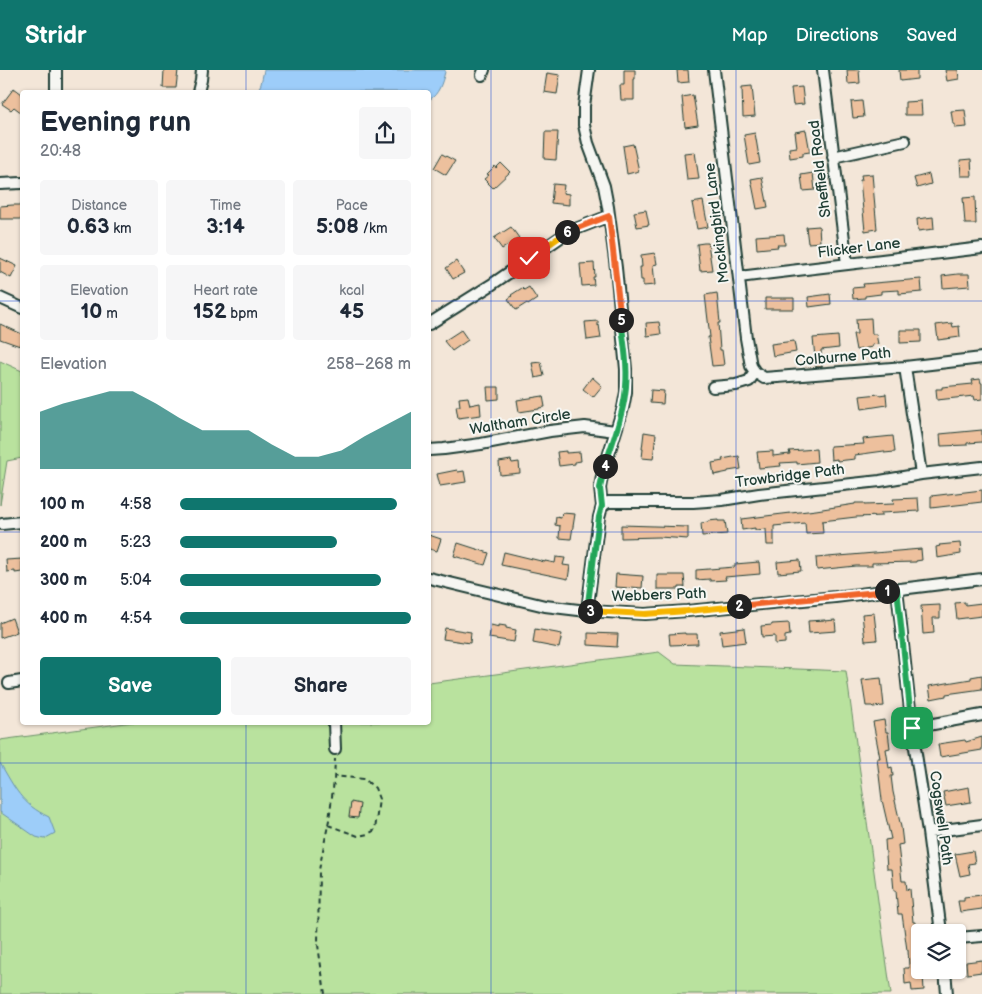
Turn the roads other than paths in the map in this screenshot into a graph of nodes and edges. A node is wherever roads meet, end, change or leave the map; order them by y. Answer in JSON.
{"nodes":[{"id":1,"x":56,"y":70,"type":"edge"},
{"id":2,"x":202,"y":70,"type":"edge"},
{"id":3,"x":589,"y":70,"type":"edge"},
{"id":4,"x":714,"y":70,"type":"edge"},
{"id":5,"x":823,"y":70,"type":"edge"},
{"id":6,"x":56,"y":90,"type":"edge"},
{"id":7,"x":198,"y":90,"type":"edge"},
{"id":8,"x":905,"y":142,"type":"dead end"},
{"id":9,"x":834,"y":157,"type":"junction"},
{"id":10,"x":20,"y":183,"type":"edge"},
{"id":11,"x":0,"y":184,"type":"edge"},
{"id":12,"x":609,"y":216,"type":"junction"},
{"id":13,"x":982,"y":248,"type":"edge"},
{"id":14,"x":847,"y":264,"type":"junction"},
{"id":15,"x":739,"y":277,"type":"junction"},
{"id":16,"x":0,"y":298,"type":"edge"},
{"id":17,"x":20,"y":307,"type":"edge"},
{"id":18,"x":431,"y":323,"type":"edge"},
{"id":19,"x":982,"y":358,"type":"edge"},
{"id":20,"x":905,"y":367,"type":"junction"},
{"id":21,"x":755,"y":372,"type":"junction"},
{"id":22,"x":714,"y":387,"type":"dead end"},
{"id":23,"x":615,"y":431,"type":"junction"},
{"id":24,"x":431,"y":450,"type":"edge"},
{"id":25,"x":982,"y":467,"type":"edge"},
{"id":26,"x":921,"y":474,"type":"junction"},
{"id":27,"x":602,"y":506,"type":"junction"},
{"id":28,"x":20,"y":522,"type":"edge"},
{"id":29,"x":2,"y":524,"type":"dead end"},
{"id":30,"x":431,"y":578,"type":"edge"},
{"id":31,"x":982,"y":579,"type":"edge"},
{"id":32,"x":897,"y":589,"type":"junction"},
{"id":33,"x":587,"y":611,"type":"junction"},
{"id":34,"x":20,"y":681,"type":"edge"},
{"id":35,"x":9,"y":683,"type":"dead end"},
{"id":36,"x":982,"y":714,"type":"edge"},
{"id":37,"x":334,"y":725,"type":"edge"},
{"id":38,"x":912,"y":728,"type":"junction"},
{"id":39,"x":335,"y":749,"type":"road end"},
{"id":40,"x":982,"y":825,"type":"edge"},
{"id":41,"x":928,"y":832,"type":"junction"},
{"id":42,"x":940,"y":924,"type":"edge"},
{"id":43,"x":982,"y":936,"type":"edge"},
{"id":44,"x":966,"y":937,"type":"edge"},
{"id":45,"x":946,"y":979,"type":"edge"},
{"id":46,"x":948,"y":994,"type":"edge"}],
"edges":[{"from":1,"to":6,"type":"street"},
{"from":2,"to":7,"type":"street"},
{"from":3,"to":12,"type":"street"},
{"from":4,"to":15,"type":"street","name":"Mockingbird Lane"},
{"from":5,"to":9,"type":"street","name":"Sheffield Road"},
{"from":8,"to":9,"type":"street"},
{"from":9,"to":14,"type":"street","name":"Sheffield Road"},
{"from":10,"to":11,"type":"street"},
{"from":12,"to":18,"type":"street"},
{"from":12,"to":23,"type":"street"},
{"from":13,"to":14,"type":"street","name":"Flicker Lane"},
{"from":14,"to":15,"type":"street","name":"Flicker Lane"},
{"from":15,"to":21,"type":"street","name":"Mockingbird Lane"},
{"from":16,"to":17,"type":"street"},
{"from":19,"to":20,"type":"street","name":"Colburne Path"},
{"from":20,"to":21,"type":"street","name":"Colburne Path"},
{"from":20,"to":26,"type":"street"},
{"from":21,"to":22,"type":"street"},
{"from":23,"to":24,"type":"street","name":"Waltham Circle"},
{"from":23,"to":27,"type":"street"},
{"from":25,"to":26,"type":"street","name":"Trowbridge Path"},
{"from":26,"to":27,"type":"street","name":"Trowbridge Path"},
{"from":27,"to":33,"type":"street"},
{"from":28,"to":29,"type":"street"},
{"from":30,"to":33,"type":"street","name":"Webbers Path"},
{"from":31,"to":32,"type":"street","name":"Webbers Path"},
{"from":32,"to":33,"type":"street","name":"Webbers Path"},
{"from":32,"to":38,"type":"street","name":"Cogswell Path"},
{"from":34,"to":35,"type":"street"},
{"from":36,"to":38,"type":"street"},
{"from":37,"to":39,"type":"street"},
{"from":38,"to":41,"type":"street","name":"Cogswell Path"},
{"from":40,"to":41,"type":"street"},
{"from":41,"to":42,"type":"street","name":"Cogswell Path"},
{"from":43,"to":44,"type":"street"},
{"from":45,"to":46,"type":"street"}]}
